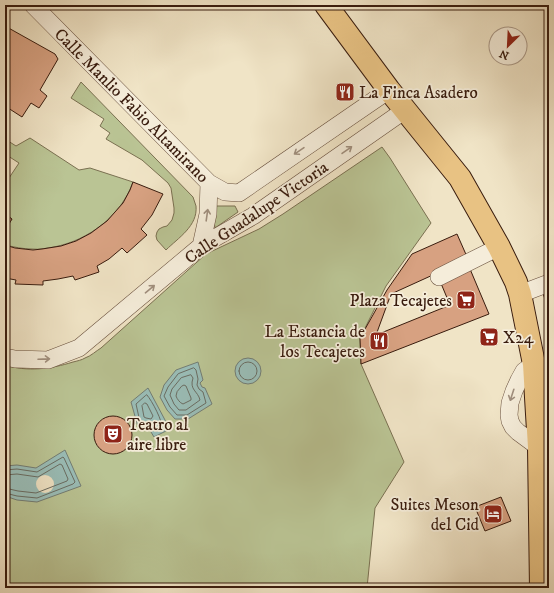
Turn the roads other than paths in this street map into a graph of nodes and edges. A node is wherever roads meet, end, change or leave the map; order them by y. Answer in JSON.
{"nodes":[{"id":1,"x":33,"y":5,"type":"edge"},
{"id":2,"x":326,"y":5,"type":"edge"},
{"id":3,"x":389,"y":90,"type":"junction"},
{"id":4,"x":405,"y":110,"type":"junction"},
{"id":5,"x":209,"y":183,"type":"junction"},
{"id":6,"x":239,"y":193,"type":"junction"},
{"id":7,"x":253,"y":216,"type":"junction"},
{"id":8,"x":201,"y":246,"type":"junction"},
{"id":9,"x":499,"y":247,"type":"junction"},
{"id":10,"x":439,"y":278,"type":"dead end"},
{"id":11,"x":549,"y":283,"type":"edge"},
{"id":12,"x":520,"y":294,"type":"junction"},
{"id":13,"x":5,"y":357,"type":"edge"},
{"id":14,"x":534,"y":364,"type":"junction"},
{"id":15,"x":549,"y":381,"type":"edge"},
{"id":16,"x":544,"y":451,"type":"edge"},
{"id":17,"x":541,"y":588,"type":"edge"}],
"edges":[{"from":1,"to":5,"type":"street","name":"Calle Manlio Fabio Altamirano"},
{"from":2,"to":3,"type":"main road"},
{"from":3,"to":4,"type":"main road"},
{"from":3,"to":6,"type":"street","name":"Calle Guadalupe Victoria","one_way":true},
{"from":7,"to":4,"type":"street","name":"Calle Guadalupe Victoria","one_way":true},
{"from":4,"to":9,"type":"main road"},
{"from":5,"to":6,"type":"street","name":"Calle Manlio Fabio Altamirano"},
{"from":8,"to":5,"type":"street","one_way":true},
{"from":6,"to":7,"type":"street"},
{"from":7,"to":8,"type":"street","name":"Calle Guadalupe Victoria"},
{"from":13,"to":8,"type":"street","name":"Calle Guadalupe Victoria","one_way":true},
{"from":9,"to":10,"type":"street"},
{"from":9,"to":12,"type":"main road"},
{"from":11,"to":12,"type":"street"},
{"from":12,"to":14,"type":"main road"},
{"from":14,"to":15,"type":"street"},
{"from":14,"to":16,"type":"main road"},
{"from":16,"to":17,"type":"main road"}]}
